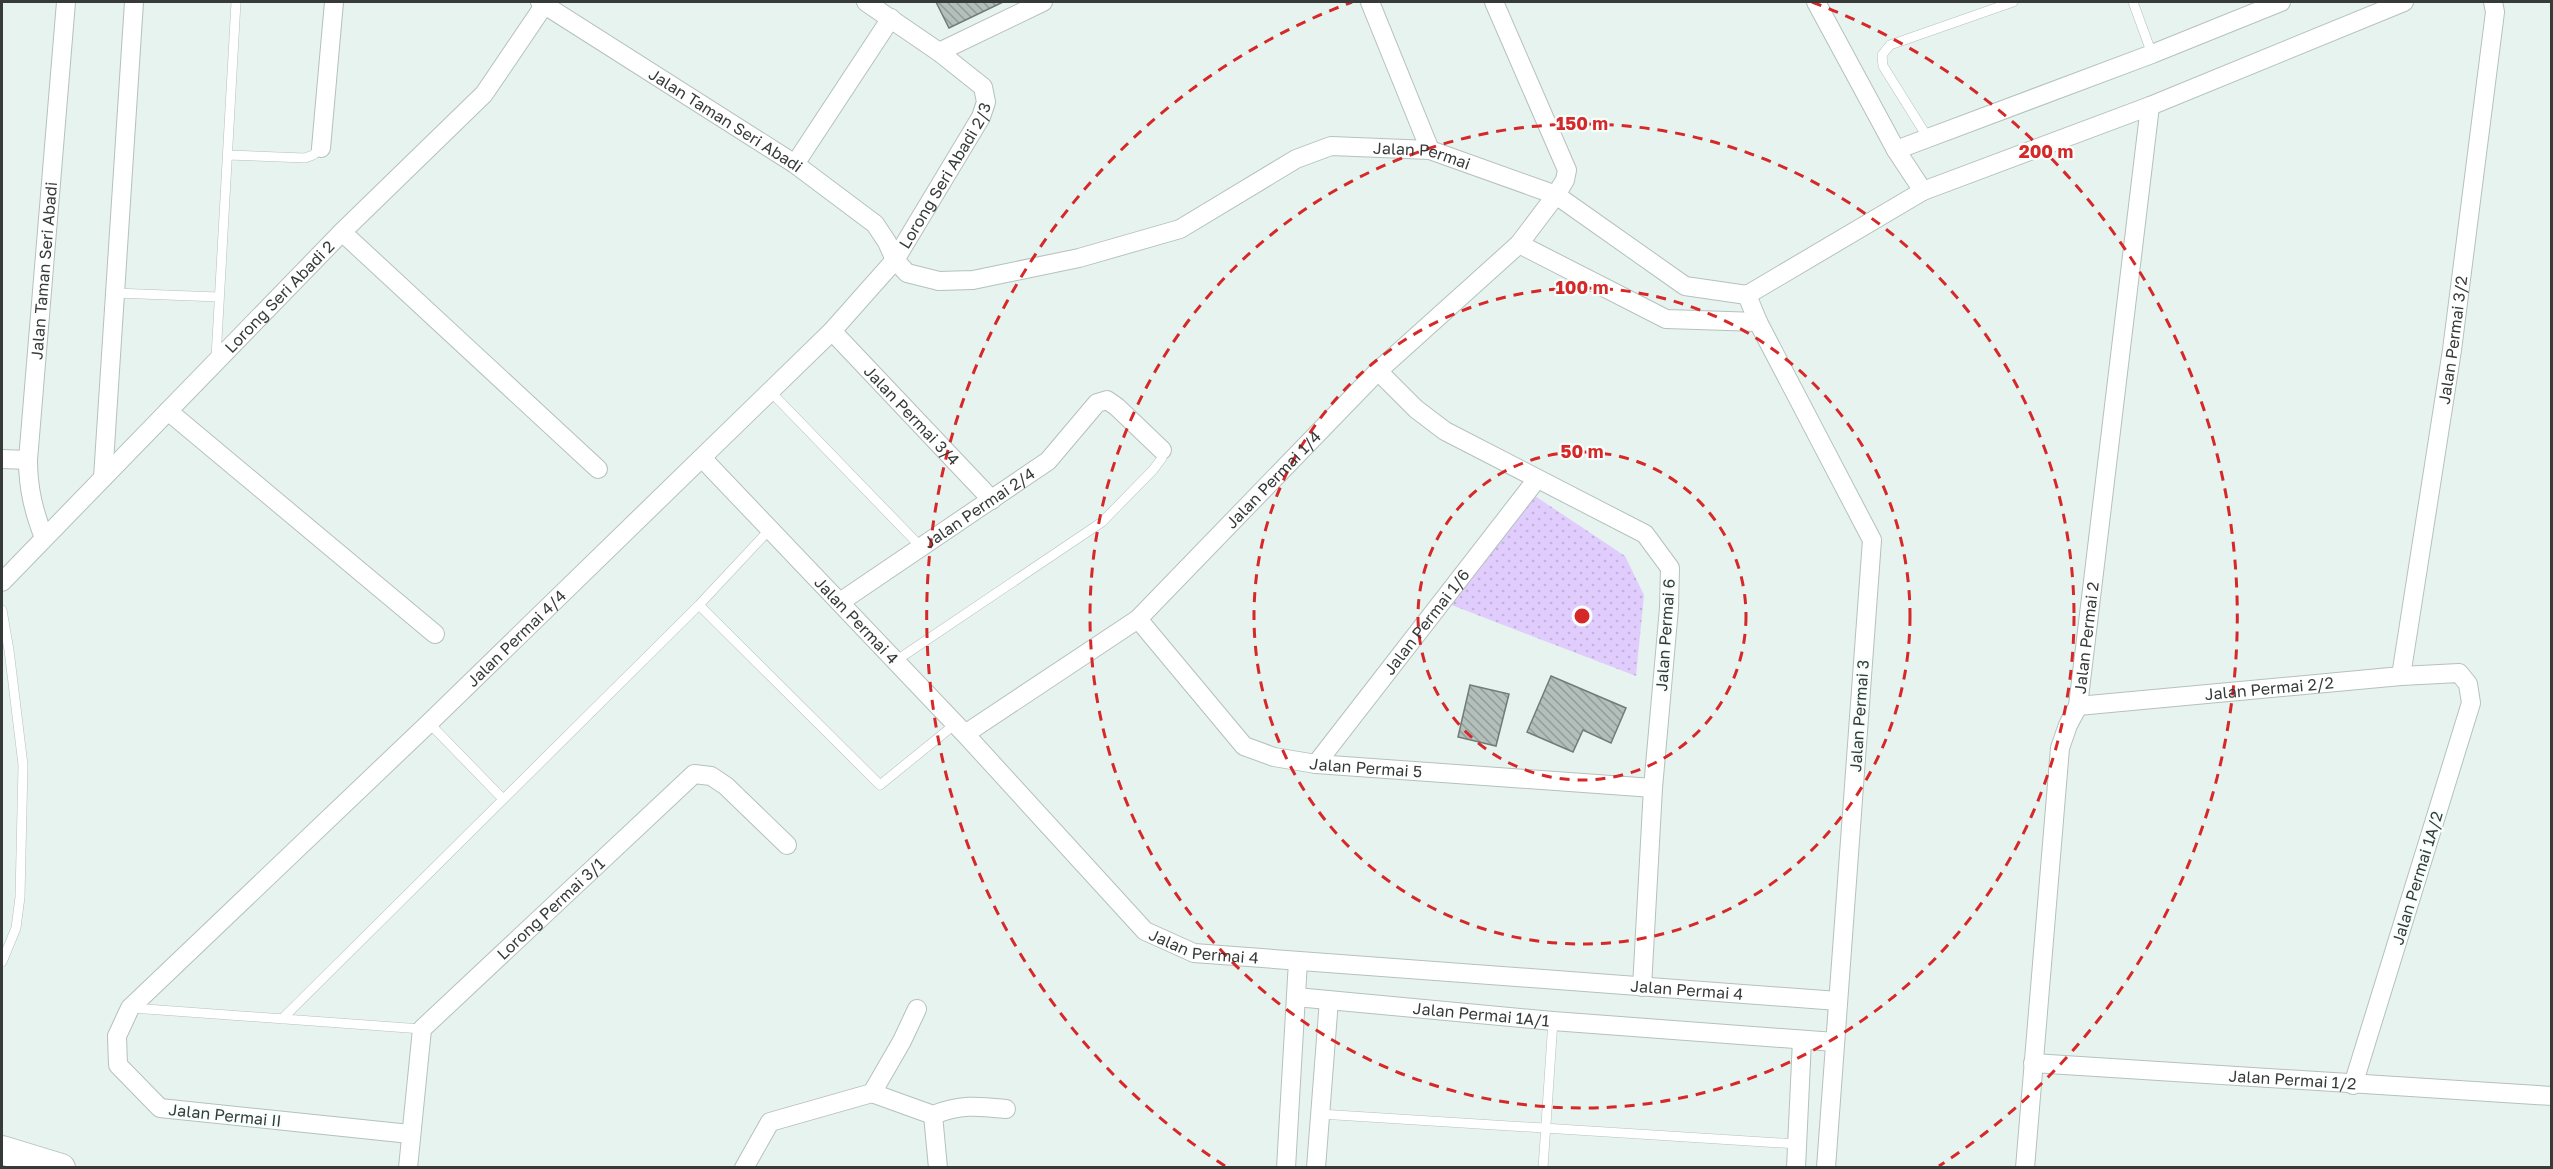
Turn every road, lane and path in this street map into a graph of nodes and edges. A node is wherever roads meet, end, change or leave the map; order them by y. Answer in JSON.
{"nodes":[{"id":1,"x":66,"y":2,"type":"edge"},
{"id":2,"x":134,"y":2,"type":"edge"},
{"id":3,"x":236,"y":2,"type":"edge"},
{"id":4,"x":333,"y":2,"type":"edge"},
{"id":5,"x":866,"y":2,"type":"edge"},
{"id":6,"x":1043,"y":2,"type":"edge"},
{"id":7,"x":1370,"y":2,"type":"edge"},
{"id":8,"x":1494,"y":2,"type":"edge"},
{"id":9,"x":1816,"y":2,"type":"edge"},
{"id":10,"x":2013,"y":2,"type":"edge"},
{"id":11,"x":2133,"y":2,"type":"edge"},
{"id":12,"x":2281,"y":2,"type":"edge"},
{"id":13,"x":2404,"y":2,"type":"edge"},
{"id":14,"x":2493,"y":2,"type":"edge"},
{"id":15,"x":542,"y":3,"type":"edge"},
{"id":16,"x":891,"y":18,"type":"junction"},
{"id":17,"x":939,"y":52,"type":"junction"},
{"id":18,"x":2152,"y":54,"type":"junction"},
{"id":19,"x":2150,"y":106,"type":"junction"},
{"id":20,"x":1928,"y":138,"type":"junction"},
{"id":21,"x":321,"y":148,"type":"joint"},
{"id":22,"x":1430,"y":150,"type":"junction"},
{"id":23,"x":1896,"y":150,"type":"junction"},
{"id":24,"x":228,"y":156,"type":"junction"},
{"id":25,"x":795,"y":164,"type":"junction"},
{"id":26,"x":1923,"y":191,"type":"junction"},
{"id":27,"x":1556,"y":195,"type":"junction"},
{"id":28,"x":342,"y":232,"type":"junction"},
{"id":29,"x":1519,"y":244,"type":"junction"},
{"id":30,"x":895,"y":260,"type":"junction"},
{"id":31,"x":115,"y":293,"type":"junction"},
{"id":32,"x":1747,"y":295,"type":"junction"},
{"id":33,"x":218,"y":297,"type":"junction"},
{"id":34,"x":1758,"y":322,"type":"junction"},
{"id":35,"x":832,"y":331,"type":"junction"},
{"id":36,"x":216,"y":362,"type":"junction"},
{"id":37,"x":1378,"y":371,"type":"junction"},
{"id":38,"x":770,"y":390,"type":"junction"},
{"id":39,"x":168,"y":411,"type":"junction"},
{"id":40,"x":1162,"y":450,"type":"joint"},
{"id":41,"x":702,"y":458,"type":"junction"},
{"id":42,"x":2,"y":459,"type":"edge"},
{"id":43,"x":28,"y":460,"type":"junction"},
{"id":44,"x":598,"y":469,"type":"dead end"},
{"id":45,"x":103,"y":478,"type":"junction"},
{"id":46,"x":1537,"y":479,"type":"junction"},
{"id":47,"x":992,"y":500,"type":"junction"},
{"id":48,"x":771,"y":528,"type":"junction"},
{"id":49,"x":44,"y":538,"type":"junction"},
{"id":50,"x":921,"y":546,"type":"junction"},
{"id":51,"x":2,"y":582,"type":"edge"},
{"id":52,"x":840,"y":602,"type":"junction"},
{"id":53,"x":699,"y":605,"type":"junction"},
{"id":54,"x":2,"y":610,"type":"edge"},
{"id":55,"x":1138,"y":619,"type":"junction"},
{"id":56,"x":435,"y":634,"type":"dead end"},
{"id":57,"x":894,"y":662,"type":"junction"},
{"id":58,"x":2459,"y":673,"type":"joint"},
{"id":59,"x":2401,"y":676,"type":"junction"},
{"id":60,"x":2078,"y":706,"type":"junction"},
{"id":61,"x":429,"y":723,"type":"junction"},
{"id":62,"x":959,"y":730,"type":"junction"},
{"id":63,"x":1316,"y":764,"type":"junction"},
{"id":64,"x":1653,"y":788,"type":"junction"},
{"id":65,"x":503,"y":799,"type":"junction"},
{"id":66,"x":787,"y":845,"type":"dead end"},
{"id":67,"x":1298,"y":961,"type":"junction"},
{"id":68,"x":2,"y":962,"type":"edge"},
{"id":69,"x":1642,"y":987,"type":"junction"},
{"id":70,"x":1296,"y":997,"type":"junction"},
{"id":71,"x":1329,"y":1000,"type":"junction"},
{"id":72,"x":1838,"y":1001,"type":"junction"},
{"id":73,"x":130,"y":1008,"type":"junction"},
{"id":74,"x":917,"y":1009,"type":"dead end"},
{"id":75,"x":282,"y":1019,"type":"junction"},
{"id":76,"x":1553,"y":1021,"type":"junction"},
{"id":77,"x":422,"y":1029,"type":"junction"},
{"id":78,"x":1802,"y":1040,"type":"junction"},
{"id":79,"x":1835,"y":1042,"type":"junction"},
{"id":80,"x":2033,"y":1063,"type":"junction"},
{"id":81,"x":2353,"y":1085,"type":"junction"},
{"id":82,"x":872,"y":1093,"type":"junction"},
{"id":83,"x":2552,"y":1096,"type":"edge"},
{"id":84,"x":1006,"y":1109,"type":"dead end"},
{"id":85,"x":1320,"y":1114,"type":"junction"},
{"id":86,"x":933,"y":1115,"type":"junction"},
{"id":87,"x":1545,"y":1128,"type":"junction"},
{"id":88,"x":410,"y":1134,"type":"junction"},
{"id":89,"x":1797,"y":1144,"type":"junction"},
{"id":90,"x":2,"y":1150,"type":"edge"},
{"id":91,"x":61,"y":1167,"type":"edge"},
{"id":92,"x":408,"y":1167,"type":"edge"},
{"id":93,"x":744,"y":1167,"type":"edge"},
{"id":94,"x":938,"y":1167,"type":"edge"},
{"id":95,"x":1286,"y":1167,"type":"edge"},
{"id":96,"x":1316,"y":1167,"type":"edge"},
{"id":97,"x":1544,"y":1167,"type":"edge"},
{"id":98,"x":1796,"y":1167,"type":"edge"},
{"id":99,"x":1826,"y":1167,"type":"edge"},
{"id":100,"x":2025,"y":1167,"type":"edge"}],
"edges":[{"from":1,"to":43,"type":"street","name":"Jalan Taman Seri Abadi"},
{"from":2,"to":31,"type":"street"},
{"from":3,"to":24,"type":"lane"},
{"from":4,"to":21,"type":"street"},
{"from":5,"to":16,"type":"street","name":"Lorong Seri Abadi 2/3"},
{"from":6,"to":17,"type":"street"},
{"from":7,"to":22,"type":"street"},
{"from":8,"to":27,"type":"street","name":"Jalan Permai 1/4"},
{"from":9,"to":23,"type":"street"},
{"from":10,"to":20,"type":"lane"},
{"from":11,"to":18,"type":"lane"},
{"from":12,"to":18,"type":"street"},
{"from":13,"to":19,"type":"street"},
{"from":14,"to":59,"type":"street","name":"Jalan Permai 3/2"},
{"from":15,"to":25,"type":"street","name":"Jalan Taman Seri Abadi"},
{"from":15,"to":28,"type":"street","name":"Lorong Seri Abadi 2"},
{"from":16,"to":17,"type":"street","name":"Lorong Seri Abadi 2/3"},
{"from":16,"to":25,"type":"street"},
{"from":17,"to":30,"type":"street","name":"Lorong Seri Abadi 2/3"},
{"from":18,"to":20,"type":"street"},
{"from":19,"to":26,"type":"street"},
{"from":19,"to":60,"type":"street","name":"Jalan Permai 2"},
{"from":20,"to":23,"type":"street"},
{"from":21,"to":24,"type":"lane"},
{"from":22,"to":27,"type":"street","name":"Jalan Permai"},
{"from":22,"to":30,"type":"street","name":"Jalan Permai"},
{"from":23,"to":26,"type":"street"},
{"from":24,"to":33,"type":"lane"},
{"from":25,"to":30,"type":"street","name":"Jalan Taman Seri Abadi"},
{"from":26,"to":32,"type":"street"},
{"from":27,"to":29,"type":"street","name":"Jalan Permai 1/4"},
{"from":27,"to":32,"type":"street","name":"Jalan Permai"},
{"from":28,"to":36,"type":"street","name":"Lorong Seri Abadi 2"},
{"from":28,"to":44,"type":"street"},
{"from":29,"to":34,"type":"street"},
{"from":29,"to":37,"type":"street","name":"Jalan Permai 1/4"},
{"from":30,"to":35,"type":"street","name":"Jalan Permai 4/4"},
{"from":31,"to":33,"type":"lane"},
{"from":31,"to":45,"type":"street"},
{"from":32,"to":34,"type":"street","name":"Jalan Permai 3"},
{"from":33,"to":36,"type":"lane"},
{"from":34,"to":72,"type":"street","name":"Jalan Permai 3"},
{"from":35,"to":38,"type":"street","name":"Jalan Permai 4/4"},
{"from":35,"to":47,"type":"street","name":"Jalan Permai 3/4"},
{"from":36,"to":39,"type":"street","name":"Lorong Seri Abadi 2"},
{"from":37,"to":46,"type":"street","name":"Jalan Permai 6"},
{"from":37,"to":55,"type":"street","name":"Jalan Permai 1/4"},
{"from":38,"to":41,"type":"street","name":"Jalan Permai 4/4"},
{"from":38,"to":50,"type":"lane"},
{"from":39,"to":45,"type":"street","name":"Lorong Seri Abadi 2"},
{"from":39,"to":56,"type":"street"},
{"from":40,"to":47,"type":"street","name":"Jalan Permai 2/4"},
{"from":40,"to":57,"type":"lane"},
{"from":41,"to":48,"type":"street","name":"Jalan Permai 4"},
{"from":41,"to":61,"type":"street","name":"Jalan Permai 4/4"},
{"from":42,"to":43,"type":"street"},
{"from":43,"to":49,"type":"street","name":"Jalan Taman Seri Abadi"},
{"from":45,"to":49,"type":"street","name":"Lorong Seri Abadi 2"},
{"from":46,"to":63,"type":"street","name":"Jalan Permai 1/6"},
{"from":46,"to":64,"type":"street","name":"Jalan Permai 6"},
{"from":47,"to":50,"type":"street","name":"Jalan Permai 2/4"},
{"from":48,"to":52,"type":"street","name":"Jalan Permai 4"},
{"from":48,"to":53,"type":"lane"},
{"from":49,"to":51,"type":"street","name":"Lorong Seri Abadi 2"},
{"from":50,"to":52,"type":"street","name":"Jalan Permai 2/4"},
{"from":52,"to":57,"type":"street","name":"Jalan Permai 4"},
{"from":53,"to":62,"type":"lane"},
{"from":53,"to":65,"type":"lane"},
{"from":54,"to":68,"type":"lane"},
{"from":55,"to":62,"type":"street","name":"Jalan Permai 1/4"},
{"from":55,"to":63,"type":"street","name":"Jalan Permai 5"},
{"from":57,"to":62,"type":"street","name":"Jalan Permai 4"},
{"from":58,"to":59,"type":"street","name":"Jalan Permai 2/2"},
{"from":58,"to":81,"type":"street","name":"Jalan Permai 1A/2"},
{"from":59,"to":60,"type":"street","name":"Jalan Permai 2/2"},
{"from":60,"to":80,"type":"street","name":"Jalan Permai 2"},
{"from":61,"to":65,"type":"lane"},
{"from":61,"to":73,"type":"street","name":"Jalan Permai 4/4"},
{"from":62,"to":67,"type":"street","name":"Jalan Permai 4"},
{"from":63,"to":64,"type":"street","name":"Jalan Permai 5"},
{"from":64,"to":69,"type":"street","name":"Jalan Permai 6"},
{"from":65,"to":75,"type":"lane"},
{"from":66,"to":77,"type":"street","name":"Lorong Permai 3/1"},
{"from":67,"to":69,"type":"street","name":"Jalan Permai 4"},
{"from":67,"to":70,"type":"street"},
{"from":69,"to":72,"type":"street","name":"Jalan Permai 4"},
{"from":70,"to":71,"type":"street","name":"Jalan Permai 1A/1"},
{"from":70,"to":95,"type":"street"},
{"from":71,"to":76,"type":"street","name":"Jalan Permai 1A/1"},
{"from":71,"to":85,"type":"street"},
{"from":72,"to":79,"type":"street","name":"Jalan Permai 3"},
{"from":73,"to":75,"type":"lane"},
{"from":73,"to":88,"type":"street","name":"Jalan Permai II"},
{"from":74,"to":82,"type":"street"},
{"from":75,"to":77,"type":"lane"},
{"from":76,"to":78,"type":"street","name":"Jalan Permai 1A/1"},
{"from":76,"to":87,"type":"lane"},
{"from":77,"to":88,"type":"street"},
{"from":78,"to":79,"type":"street","name":"Jalan Permai 1A/1"},
{"from":78,"to":89,"type":"street"},
{"from":79,"to":99,"type":"street","name":"Jalan Permai 3"},
{"from":80,"to":81,"type":"street","name":"Jalan Permai 1/2"},
{"from":80,"to":100,"type":"street","name":"Jalan Permai 2"},
{"from":81,"to":83,"type":"street","name":"Jalan Permai 1/2"},
{"from":82,"to":86,"type":"street"},
{"from":82,"to":93,"type":"street"},
{"from":84,"to":86,"type":"street"},
{"from":85,"to":87,"type":"lane"},
{"from":85,"to":96,"type":"street"},
{"from":86,"to":94,"type":"street"},
{"from":87,"to":89,"type":"lane"},
{"from":87,"to":97,"type":"lane"},
{"from":88,"to":92,"type":"street"},
{"from":89,"to":98,"type":"street"},
{"from":90,"to":91,"type":"main road"}]}
